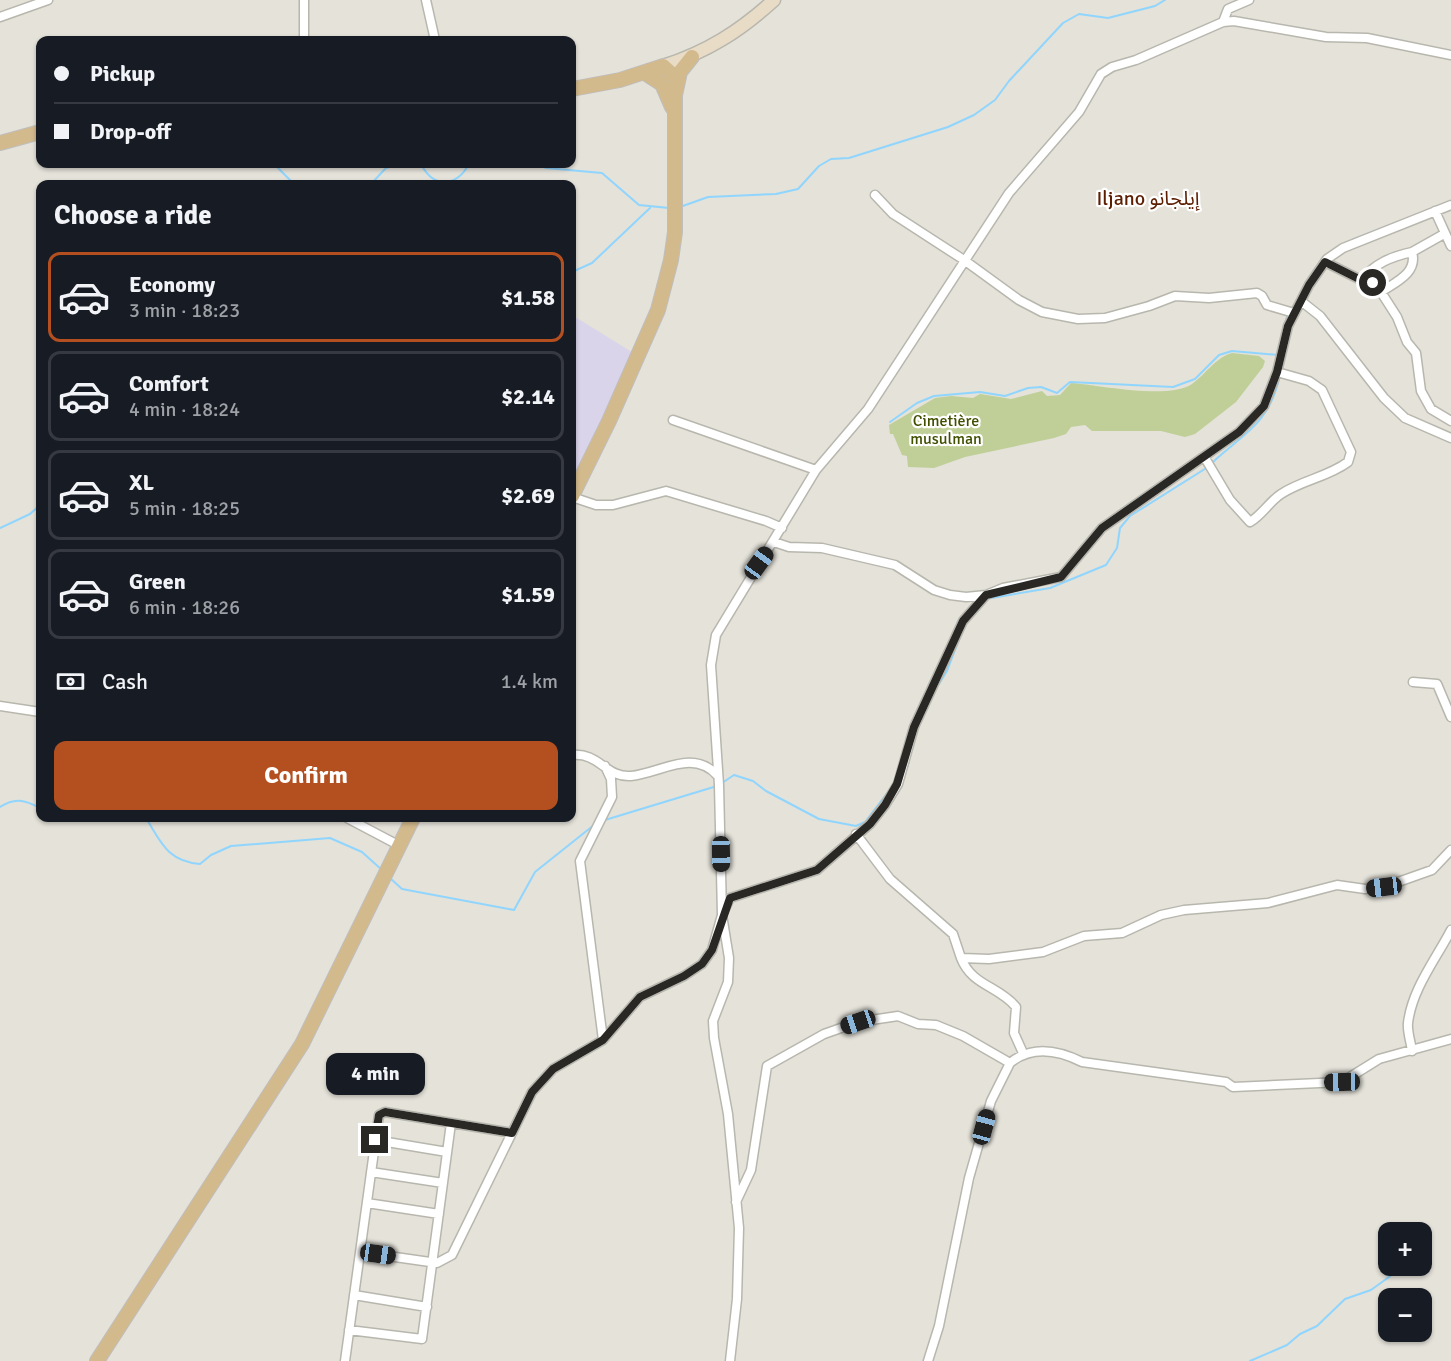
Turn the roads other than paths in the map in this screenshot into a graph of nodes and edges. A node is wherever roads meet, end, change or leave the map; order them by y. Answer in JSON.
{"nodes":[{"id":1,"x":48,"y":0,"type":"edge"},
{"id":2,"x":304,"y":0,"type":"edge"},
{"id":3,"x":426,"y":0,"type":"edge"},
{"id":4,"x":774,"y":0,"type":"edge"},
{"id":5,"x":1249,"y":0,"type":"edge"},
{"id":6,"x":0,"y":16,"type":"edge"},
{"id":7,"x":1223,"y":22,"type":"junction"},
{"id":8,"x":304,"y":36,"type":"edge"},
{"id":9,"x":434,"y":36,"type":"edge"},
{"id":10,"x":1451,"y":55,"type":"edge"},
{"id":11,"x":692,"y":57,"type":"junction"},
{"id":12,"x":663,"y":66,"type":"junction"},
{"id":13,"x":645,"y":73,"type":"junction"},
{"id":14,"x":677,"y":85,"type":"junction"},
{"id":15,"x":576,"y":88,"type":"edge"},
{"id":16,"x":673,"y":109,"type":"junction"},
{"id":17,"x":36,"y":133,"type":"edge"},
{"id":18,"x":0,"y":143,"type":"edge"},
{"id":19,"x":875,"y":195,"type":"dead end"},
{"id":20,"x":1451,"y":205,"type":"edge"},
{"id":21,"x":1435,"y":211,"type":"junction"},
{"id":22,"x":1444,"y":234,"type":"junction"},
{"id":23,"x":1451,"y":246,"type":"edge"},
{"id":24,"x":1412,"y":252,"type":"junction"},
{"id":25,"x":964,"y":260,"type":"junction"},
{"id":26,"x":1325,"y":262,"type":"junction"},
{"id":27,"x":1361,"y":280,"type":"junction"},
{"id":28,"x":1382,"y":292,"type":"junction"},
{"id":29,"x":1300,"y":301,"type":"junction"},
{"id":30,"x":1294,"y":313,"type":"junction"},
{"id":31,"x":1277,"y":372,"type":"junction"},
{"id":32,"x":673,"y":420,"type":"dead end"},
{"id":33,"x":1451,"y":422,"type":"edge"},
{"id":34,"x":1451,"y":438,"type":"edge"},
{"id":35,"x":1204,"y":458,"type":"junction"},
{"id":36,"x":816,"y":470,"type":"junction"},
{"id":37,"x":576,"y":489,"type":"edge"},
{"id":38,"x":576,"y":498,"type":"edge"},
{"id":39,"x":782,"y":528,"type":"junction"},
{"id":40,"x":774,"y":542,"type":"junction"},
{"id":41,"x":986,"y":595,"type":"junction"},
{"id":42,"x":1413,"y":682,"type":"dead end"},
{"id":43,"x":0,"y":706,"type":"edge"},
{"id":44,"x":36,"y":711,"type":"edge"},
{"id":45,"x":1451,"y":717,"type":"edge"},
{"id":46,"x":576,"y":755,"type":"edge"},
{"id":47,"x":605,"y":766,"type":"junction"},
{"id":48,"x":718,"y":776,"type":"junction"},
{"id":49,"x":355,"y":822,"type":"edge"},
{"id":50,"x":411,"y":822,"type":"edge"},
{"id":51,"x":856,"y":834,"type":"junction"},
{"id":52,"x":400,"y":846,"type":"junction"},
{"id":53,"x":1451,"y":850,"type":"edge"},
{"id":54,"x":722,"y":915,"type":"junction"},
{"id":55,"x":1451,"y":930,"type":"edge"},
{"id":56,"x":961,"y":958,"type":"junction"},
{"id":57,"x":1451,"y":1039,"type":"edge"},
{"id":58,"x":603,"y":1040,"type":"junction"},
{"id":59,"x":1412,"y":1051,"type":"junction"},
{"id":60,"x":1023,"y":1053,"type":"junction"},
{"id":61,"x":1010,"y":1063,"type":"junction"},
{"id":62,"x":451,"y":1123,"type":"junction"},
{"id":63,"x":512,"y":1133,"type":"junction"},
{"id":64,"x":375,"y":1140,"type":"junction"},
{"id":65,"x":447,"y":1152,"type":"junction"},
{"id":66,"x":371,"y":1172,"type":"junction"},
{"id":67,"x":443,"y":1183,"type":"junction"},
{"id":68,"x":736,"y":1202,"type":"junction"},
{"id":69,"x":367,"y":1203,"type":"junction"},
{"id":70,"x":439,"y":1214,"type":"junction"},
{"id":71,"x":360,"y":1252,"type":"junction"},
{"id":72,"x":433,"y":1262,"type":"junction"},
{"id":73,"x":354,"y":1295,"type":"junction"},
{"id":74,"x":427,"y":1307,"type":"junction"},
{"id":75,"x":349,"y":1330,"type":"junction"},
{"id":76,"x":97,"y":1361,"type":"edge"},
{"id":77,"x":345,"y":1361,"type":"edge"},
{"id":78,"x":730,"y":1361,"type":"edge"},
{"id":79,"x":928,"y":1361,"type":"edge"}],
"edges":[{"from":1,"to":6,"type":"street"},
{"from":2,"to":8,"type":"street"},
{"from":3,"to":9,"type":"street"},
{"from":4,"to":11,"type":"main road"},
{"from":5,"to":7,"type":"street"},
{"from":7,"to":10,"type":"street"},
{"from":7,"to":25,"type":"street"},
{"from":11,"to":12,"type":"main road"},
{"from":11,"to":14,"type":"main road"},
{"from":12,"to":13,"type":"main road"},
{"from":12,"to":14,"type":"main road"},
{"from":13,"to":15,"type":"main road"},
{"from":13,"to":16,"type":"main road"},
{"from":14,"to":16,"type":"main road"},
{"from":16,"to":37,"type":"main road"},
{"from":17,"to":18,"type":"main road"},
{"from":19,"to":25,"type":"street"},
{"from":20,"to":21,"type":"street"},
{"from":21,"to":22,"type":"street"},
{"from":21,"to":26,"type":"street"},
{"from":22,"to":23,"type":"street"},
{"from":22,"to":24,"type":"street"},
{"from":24,"to":27,"type":"street"},
{"from":24,"to":28,"type":"street"},
{"from":25,"to":30,"type":"street"},
{"from":25,"to":36,"type":"street"},
{"from":26,"to":27,"type":"street"},
{"from":26,"to":29,"type":"street"},
{"from":27,"to":28,"type":"street"},
{"from":28,"to":33,"type":"street"},
{"from":29,"to":30,"type":"street"},
{"from":29,"to":34,"type":"street"},
{"from":30,"to":31,"type":"street"},
{"from":31,"to":35,"type":"street"},
{"from":31,"to":35,"type":"street"},
{"from":32,"to":36,"type":"street"},
{"from":35,"to":41,"type":"street"},
{"from":36,"to":39,"type":"street"},
{"from":38,"to":39,"type":"street"},
{"from":39,"to":40,"type":"street"},
{"from":40,"to":41,"type":"street"},
{"from":40,"to":48,"type":"street"},
{"from":41,"to":51,"type":"street"},
{"from":42,"to":45,"type":"street"},
{"from":43,"to":44,"type":"street"},
{"from":46,"to":47,"type":"street"},
{"from":47,"to":48,"type":"street"},
{"from":47,"to":58,"type":"street"},
{"from":48,"to":54,"type":"street"},
{"from":49,"to":52,"type":"street"},
{"from":50,"to":52,"type":"main road"},
{"from":51,"to":54,"type":"street"},
{"from":51,"to":56,"type":"street"},
{"from":52,"to":76,"type":"main road"},
{"from":53,"to":56,"type":"street"},
{"from":54,"to":58,"type":"street"},
{"from":54,"to":68,"type":"street"},
{"from":55,"to":59,"type":"street"},
{"from":56,"to":60,"type":"street"},
{"from":57,"to":59,"type":"street"},
{"from":58,"to":63,"type":"street"},
{"from":59,"to":60,"type":"street"},
{"from":60,"to":61,"type":"street"},
{"from":61,"to":68,"type":"street"},
{"from":61,"to":79,"type":"street"},
{"from":62,"to":63,"type":"street"},
{"from":62,"to":64,"type":"street"},
{"from":62,"to":65,"type":"street"},
{"from":63,"to":72,"type":"street"},
{"from":64,"to":65,"type":"street"},
{"from":64,"to":66,"type":"street"},
{"from":65,"to":67,"type":"street"},
{"from":66,"to":67,"type":"street"},
{"from":66,"to":69,"type":"street"},
{"from":67,"to":70,"type":"street"},
{"from":68,"to":78,"type":"street"},
{"from":69,"to":70,"type":"street"},
{"from":69,"to":71,"type":"street"},
{"from":70,"to":72,"type":"street"},
{"from":71,"to":72,"type":"street"},
{"from":71,"to":73,"type":"street"},
{"from":72,"to":74,"type":"street"},
{"from":73,"to":74,"type":"street"},
{"from":73,"to":75,"type":"street"},
{"from":74,"to":75,"type":"street"},
{"from":75,"to":77,"type":"street"}]}
